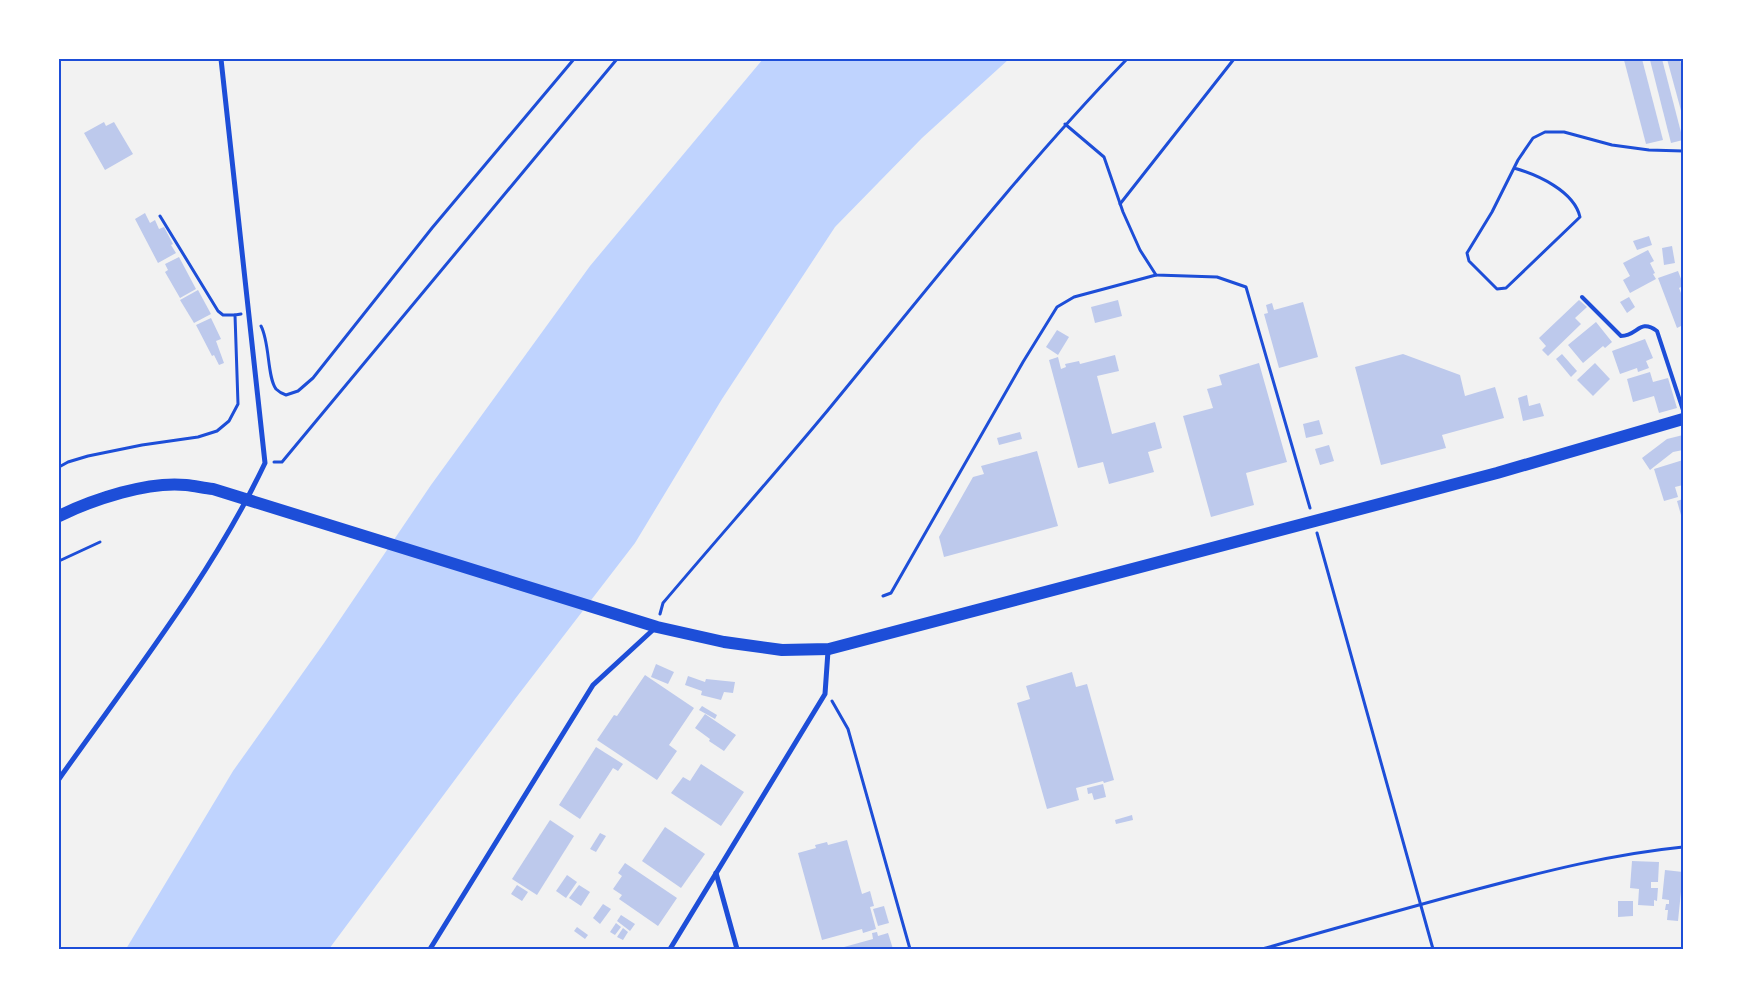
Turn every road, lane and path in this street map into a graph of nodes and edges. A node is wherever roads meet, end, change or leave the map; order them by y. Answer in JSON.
{"nodes":[{"id":1,"x":221,"y":59,"type":"edge"},
{"id":2,"x":574,"y":59,"type":"edge"},
{"id":3,"x":615,"y":59,"type":"edge"},
{"id":4,"x":1127,"y":59,"type":"edge"},
{"id":5,"x":1234,"y":59,"type":"edge"},
{"id":6,"x":1065,"y":124,"type":"junction"},
{"id":7,"x":1683,"y":151,"type":"edge"},
{"id":8,"x":1514,"y":168,"type":"junction"},
{"id":9,"x":1120,"y":204,"type":"junction"},
{"id":10,"x":160,"y":216,"type":"dead end"},
{"id":11,"x":1156,"y":275,"type":"junction"},
{"id":12,"x":1582,"y":297,"type":"dead end"},
{"id":13,"x":249,"y":313,"type":"junction"},
{"id":14,"x":236,"y":315,"type":"junction"},
{"id":15,"x":1683,"y":410,"type":"edge"},
{"id":16,"x":1683,"y":419,"type":"edge"},
{"id":17,"x":265,"y":463,"type":"junction"},
{"id":18,"x":59,"y":467,"type":"edge"},
{"id":19,"x":251,"y":502,"type":"junction"},
{"id":20,"x":59,"y":516,"type":"edge"},
{"id":21,"x":1314,"y":521,"type":"junction"},
{"id":22,"x":100,"y":542,"type":"dead end"},
{"id":23,"x":59,"y":561,"type":"edge"},
{"id":24,"x":883,"y":596,"type":"dead end"},
{"id":25,"x":657,"y":627,"type":"junction"},
{"id":26,"x":828,"y":649,"type":"junction"},
{"id":27,"x":825,"y":694,"type":"junction"},
{"id":28,"x":59,"y":779,"type":"edge"},
{"id":29,"x":1683,"y":847,"type":"edge"},
{"id":30,"x":716,"y":873,"type":"junction"},
{"id":31,"x":1420,"y":904,"type":"junction"},
{"id":32,"x":430,"y":949,"type":"edge"},
{"id":33,"x":670,"y":949,"type":"edge"},
{"id":34,"x":737,"y":949,"type":"edge"},
{"id":35,"x":910,"y":949,"type":"edge"},
{"id":36,"x":1262,"y":949,"type":"edge"},
{"id":37,"x":1433,"y":949,"type":"edge"}],
"edges":[{"from":1,"to":13,"type":"street"},
{"from":2,"to":13,"type":"path"},
{"from":3,"to":17,"type":"path"},
{"from":4,"to":6,"type":"path"},
{"from":5,"to":9,"type":"path"},
{"from":6,"to":9,"type":"path"},
{"from":6,"to":25,"type":"path"},
{"from":7,"to":8,"type":"path"},
{"from":8,"to":8,"type":"path"},
{"from":9,"to":11,"type":"path"},
{"from":10,"to":14,"type":"path"},
{"from":11,"to":21,"type":"path"},
{"from":11,"to":24,"type":"path"},
{"from":12,"to":15,"type":"lane"},
{"from":13,"to":14,"type":"path"},
{"from":13,"to":17,"type":"street"},
{"from":14,"to":18,"type":"path"},
{"from":16,"to":21,"type":"highway"},
{"from":17,"to":19,"type":"street"},
{"from":19,"to":20,"type":"highway"},
{"from":19,"to":25,"type":"highway"},
{"from":19,"to":28,"type":"street"},
{"from":21,"to":26,"type":"highway"},
{"from":21,"to":31,"type":"path"},
{"from":22,"to":23,"type":"path"},
{"from":25,"to":26,"type":"highway"},
{"from":25,"to":32,"type":"street"},
{"from":26,"to":27,"type":"street"},
{"from":27,"to":30,"type":"street"},
{"from":27,"to":35,"type":"path"},
{"from":29,"to":31,"type":"path"},
{"from":30,"to":33,"type":"street"},
{"from":30,"to":34,"type":"street"},
{"from":31,"to":36,"type":"path"},
{"from":31,"to":37,"type":"path"}]}
